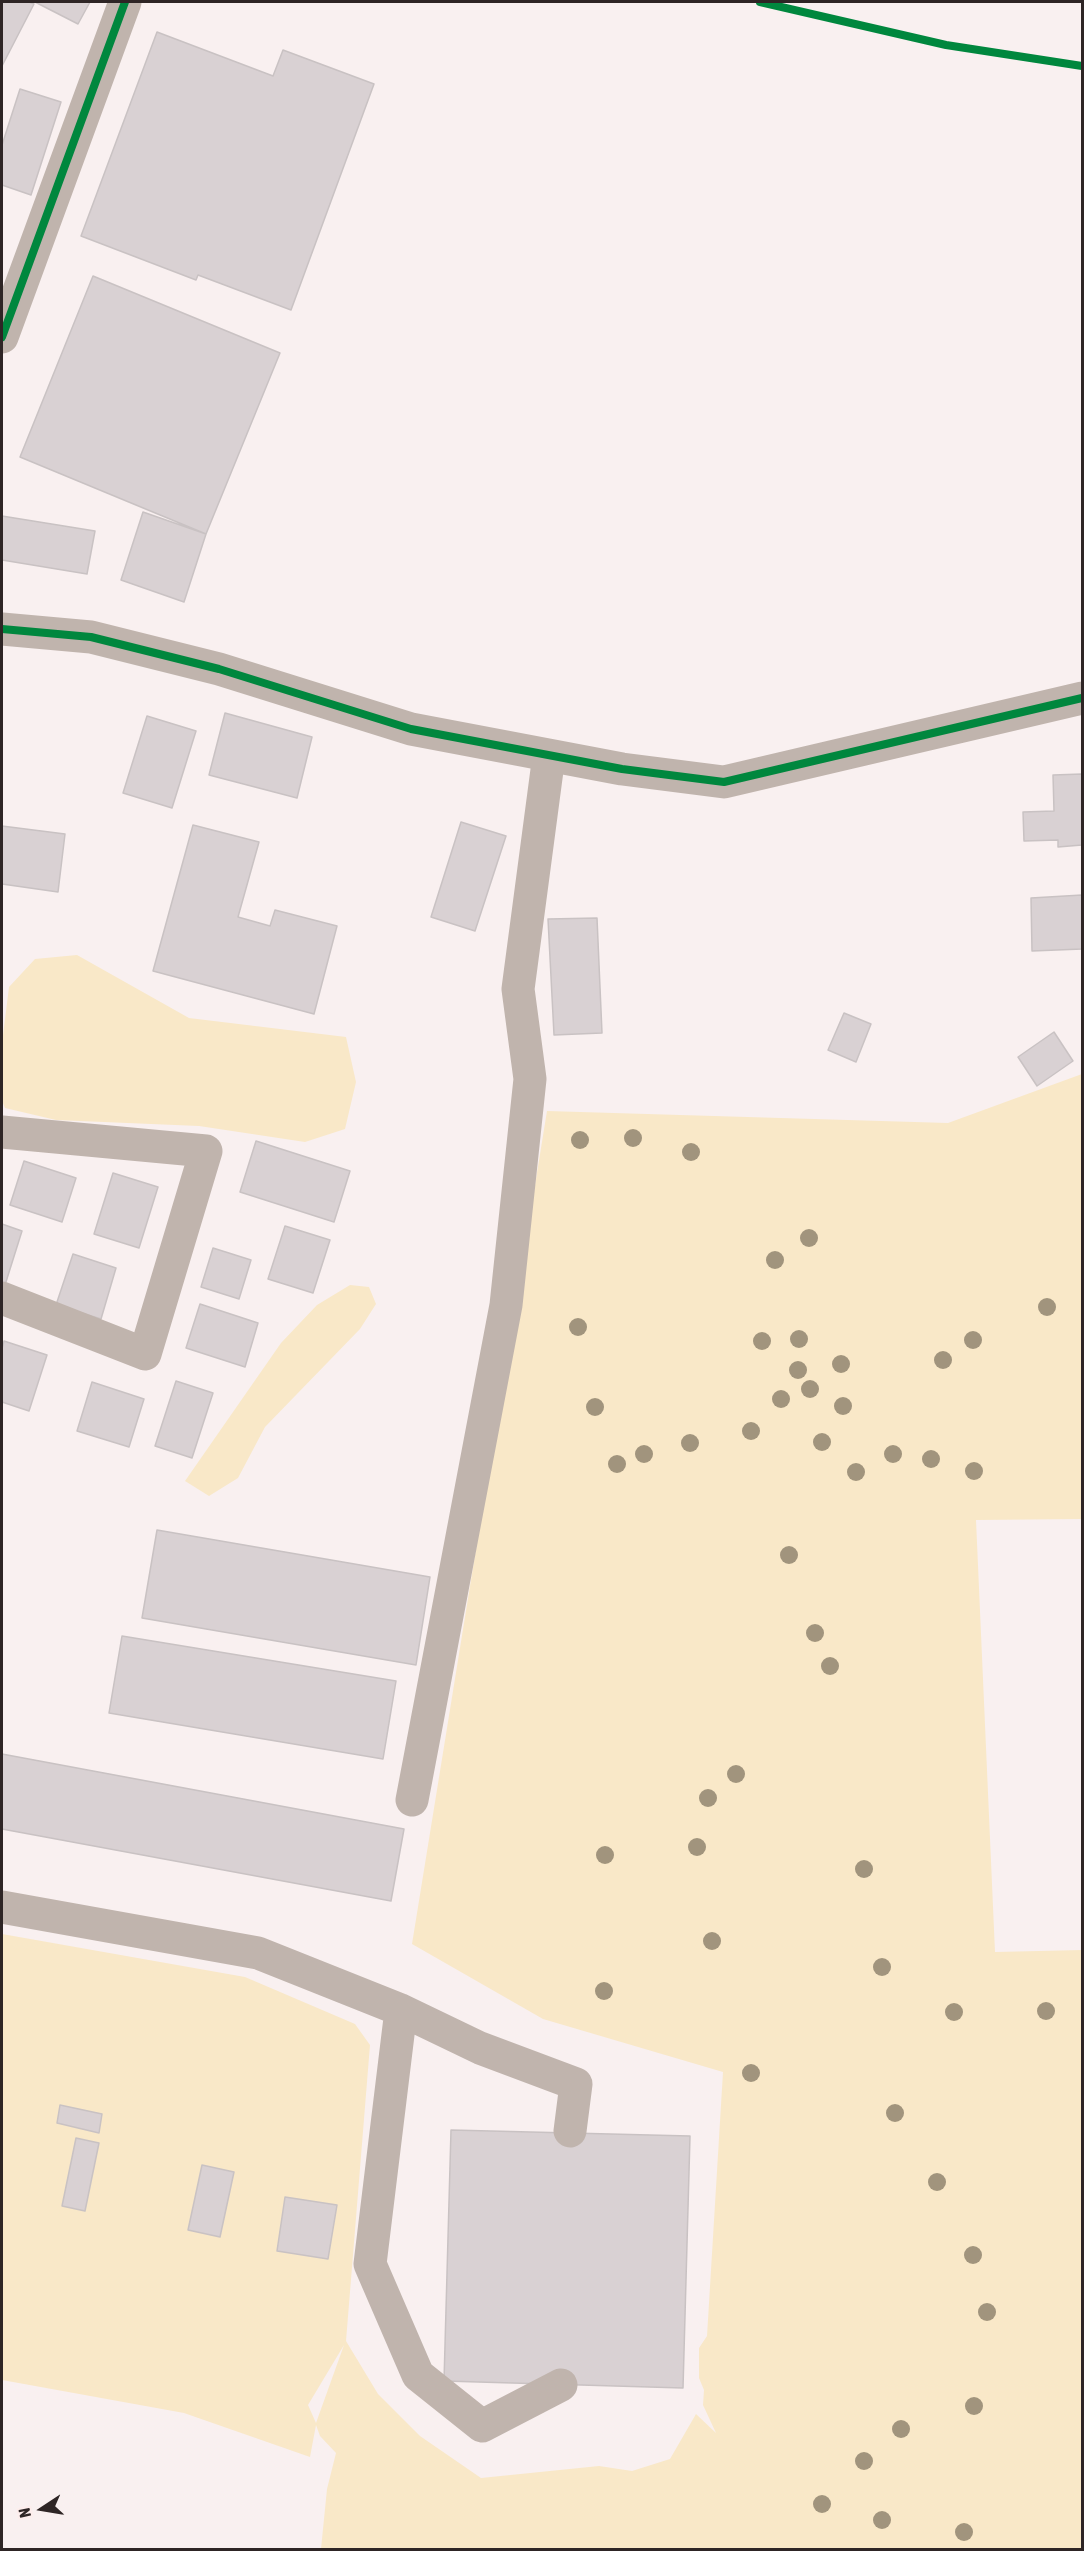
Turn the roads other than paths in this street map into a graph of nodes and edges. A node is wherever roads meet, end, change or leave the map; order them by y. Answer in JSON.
{"nodes":[{"id":1,"x":125,"y":2,"type":"edge"},
{"id":2,"x":2,"y":337,"type":"edge"},
{"id":3,"x":2,"y":629,"type":"edge"},
{"id":4,"x":1083,"y":698,"type":"edge"},
{"id":5,"x":549,"y":755,"type":"junction"},
{"id":6,"x":2,"y":1132,"type":"edge"},
{"id":7,"x":2,"y":1298,"type":"edge"},
{"id":8,"x":412,"y":1800,"type":"dead end"},
{"id":9,"x":2,"y":1907,"type":"edge"},
{"id":10,"x":401,"y":2010,"type":"junction"},
{"id":11,"x":570,"y":2131,"type":"dead end"},
{"id":12,"x":561,"y":2385,"type":"dead end"}],
"edges":[{"from":1,"to":2,"type":"street"},
{"from":3,"to":5,"type":"street"},
{"from":4,"to":5,"type":"street"},
{"from":5,"to":8,"type":"street"},
{"from":6,"to":7,"type":"street"},
{"from":9,"to":10,"type":"street"},
{"from":10,"to":11,"type":"street"},
{"from":10,"to":12,"type":"street"}]}
